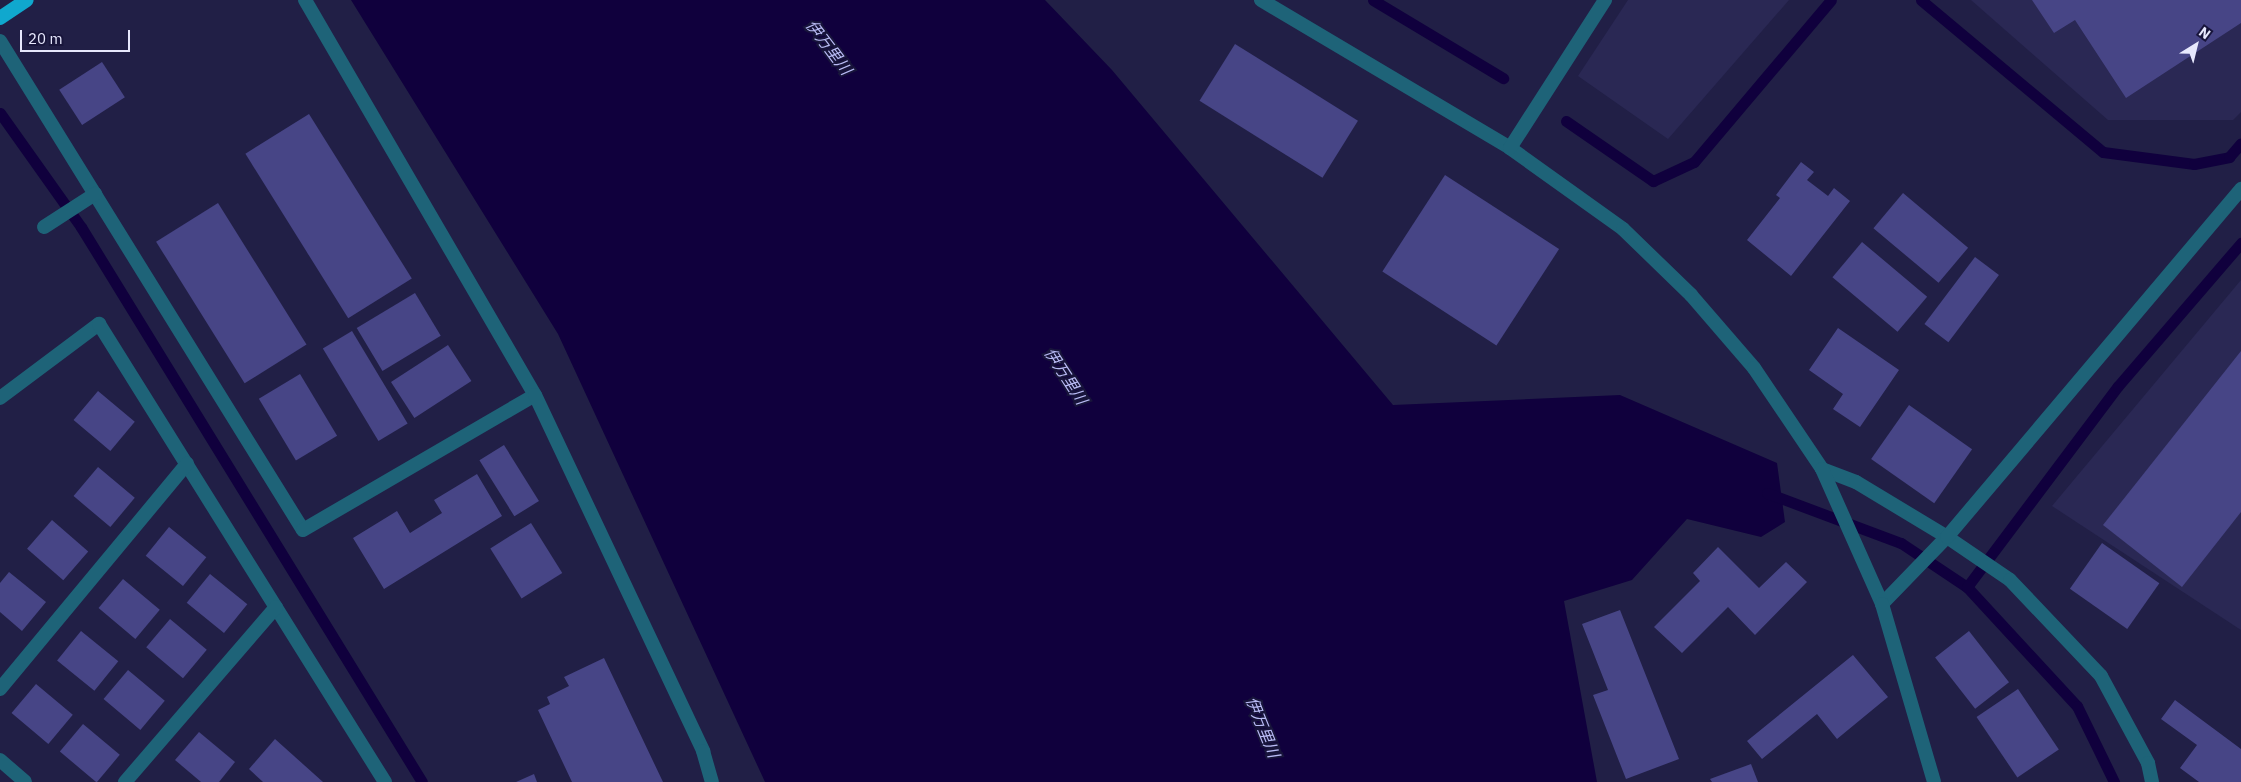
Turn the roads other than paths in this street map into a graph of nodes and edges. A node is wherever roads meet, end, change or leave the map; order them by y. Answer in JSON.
{"nodes":[{"id":1,"x":27,"y":0,"type":"edge"},
{"id":2,"x":306,"y":0,"type":"edge"},
{"id":3,"x":1261,"y":0,"type":"edge"},
{"id":4,"x":1605,"y":0,"type":"edge"},
{"id":5,"x":0,"y":18,"type":"edge"},
{"id":6,"x":0,"y":41,"type":"edge"},
{"id":7,"x":1510,"y":148,"type":"junction"},
{"id":8,"x":2241,"y":189,"type":"edge"},
{"id":9,"x":95,"y":194,"type":"junction"},
{"id":10,"x":44,"y":227,"type":"dead end"},
{"id":11,"x":535,"y":395,"type":"junction"},
{"id":12,"x":0,"y":398,"type":"edge"},
{"id":13,"x":187,"y":464,"type":"junction"},
{"id":14,"x":1822,"y":469,"type":"junction"},
{"id":15,"x":1947,"y":537,"type":"junction"},
{"id":16,"x":1882,"y":604,"type":"junction"},
{"id":17,"x":276,"y":607,"type":"junction"},
{"id":18,"x":0,"y":689,"type":"edge"},
{"id":19,"x":0,"y":760,"type":"edge"},
{"id":20,"x":25,"y":782,"type":"edge"},
{"id":21,"x":125,"y":782,"type":"edge"},
{"id":22,"x":385,"y":782,"type":"edge"},
{"id":23,"x":712,"y":782,"type":"edge"},
{"id":24,"x":1934,"y":782,"type":"edge"},
{"id":25,"x":2152,"y":782,"type":"edge"}],
"edges":[{"from":1,"to":5,"type":"highway"},
{"from":2,"to":11,"type":"street"},
{"from":3,"to":7,"type":"street"},
{"from":4,"to":7,"type":"street"},
{"from":6,"to":9,"type":"street"},
{"from":7,"to":14,"type":"street"},
{"from":8,"to":15,"type":"street"},
{"from":9,"to":10,"type":"street"},
{"from":9,"to":11,"type":"street"},
{"from":11,"to":23,"type":"street"},
{"from":12,"to":13,"type":"street"},
{"from":13,"to":17,"type":"street"},
{"from":13,"to":18,"type":"street"},
{"from":14,"to":15,"type":"street"},
{"from":14,"to":16,"type":"street"},
{"from":15,"to":16,"type":"street"},
{"from":15,"to":25,"type":"street"},
{"from":16,"to":24,"type":"street"},
{"from":17,"to":21,"type":"street"},
{"from":17,"to":22,"type":"street"},
{"from":19,"to":20,"type":"street"}]}
